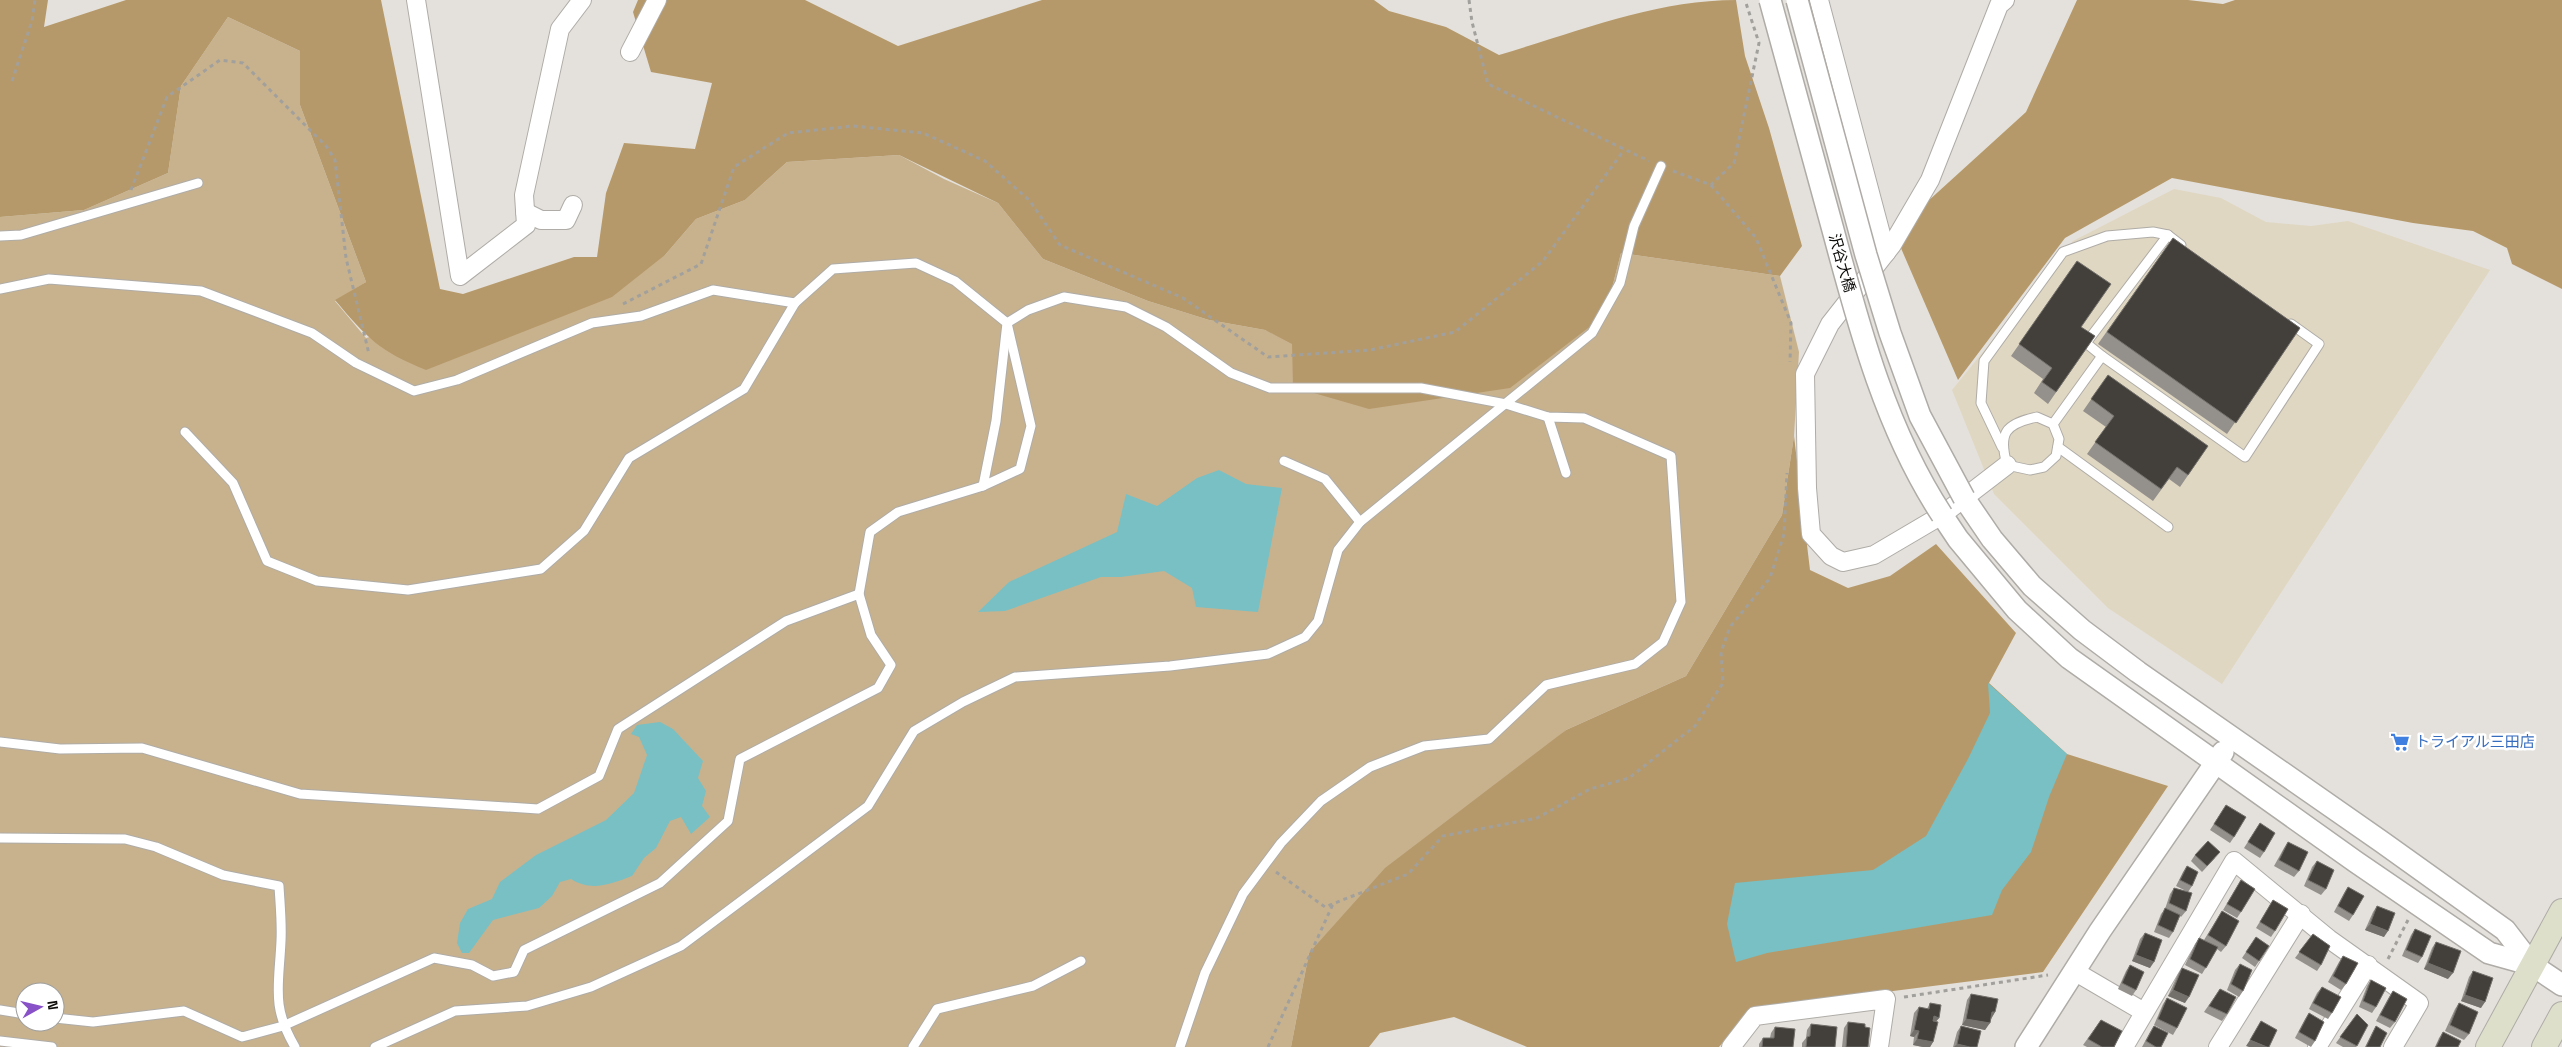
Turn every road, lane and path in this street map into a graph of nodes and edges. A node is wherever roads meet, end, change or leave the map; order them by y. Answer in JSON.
{"nodes":[{"id":1,"x":35,"y":0,"type":"edge"},
{"id":2,"x":416,"y":0,"type":"edge"},
{"id":3,"x":582,"y":0,"type":"edge"},
{"id":4,"x":657,"y":0,"type":"edge"},
{"id":5,"x":1469,"y":0,"type":"edge"},
{"id":6,"x":1745,"y":0,"type":"edge"},
{"id":7,"x":1770,"y":0,"type":"edge"},
{"id":8,"x":1797,"y":0,"type":"edge"},
{"id":9,"x":1819,"y":0,"type":"edge"},
{"id":10,"x":2005,"y":0,"type":"edge"},
{"id":11,"x":630,"y":52,"type":"dead end"},
{"id":12,"x":12,"y":81,"type":"dead end"},
{"id":13,"x":1624,"y":150,"type":"junction"},
{"id":14,"x":1661,"y":166,"type":"junction"},
{"id":15,"x":198,"y":183,"type":"dead end"},
{"id":16,"x":1711,"y":185,"type":"junction"},
{"id":17,"x":126,"y":204,"type":"junction"},
{"id":18,"x":573,"y":205,"type":"dead end"},
{"id":19,"x":525,"y":212,"type":"junction"},
{"id":20,"x":2168,"y":235,"type":"junction"},
{"id":21,"x":0,"y":236,"type":"edge"},
{"id":22,"x":2192,"y":252,"type":"edge"},
{"id":23,"x":1886,"y":253,"type":"junction"},
{"id":24,"x":0,"y":289,"type":"edge"},
{"id":25,"x":795,"y":303,"type":"junction"},
{"id":26,"x":2279,"y":316,"type":"edge"},
{"id":27,"x":592,"y":323,"type":"junction"},
{"id":28,"x":1007,"y":323,"type":"junction"},
{"id":29,"x":2102,"y":356,"type":"junction"},
{"id":30,"x":374,"y":372,"type":"junction"},
{"id":31,"x":1790,"y":372,"type":"dead end"},
{"id":32,"x":1506,"y":404,"type":"junction"},
{"id":33,"x":1548,"y":417,"type":"junction"},
{"id":34,"x":2053,"y":424,"type":"junction"},
{"id":35,"x":185,"y":432,"type":"dead end"},
{"id":36,"x":2002,"y":447,"type":"junction"},
{"id":37,"x":2058,"y":447,"type":"junction"},
{"id":38,"x":1284,"y":461,"type":"dead end"},
{"id":39,"x":2007,"y":465,"type":"junction"},
{"id":40,"x":1787,"y":468,"type":"dead end"},
{"id":41,"x":1566,"y":473,"type":"dead end"},
{"id":42,"x":983,"y":486,"type":"junction"},
{"id":43,"x":1964,"y":498,"type":"junction"},
{"id":44,"x":1942,"y":515,"type":"junction"},
{"id":45,"x":1360,"y":522,"type":"junction"},
{"id":46,"x":2168,"y":527,"type":"dead end"},
{"id":47,"x":859,"y":594,"type":"junction"},
{"id":48,"x":2233,"y":739,"type":"junction"},
{"id":49,"x":0,"y":742,"type":"edge"},
{"id":50,"x":2216,"y":763,"type":"junction"},
{"id":51,"x":0,"y":838,"type":"edge"},
{"id":52,"x":1265,"y":864,"type":"junction"},
{"id":53,"x":1334,"y":903,"type":"junction"},
{"id":54,"x":2416,"y":904,"type":"junction"},
{"id":55,"x":2562,"y":911,"type":"edge"},
{"id":56,"x":2300,"y":914,"type":"junction"},
{"id":57,"x":1081,"y":961,"type":"dead end"},
{"id":58,"x":2532,"y":966,"type":"junction"},
{"id":59,"x":2374,"y":970,"type":"junction"},
{"id":60,"x":2074,"y":971,"type":"junction"},
{"id":61,"x":2557,"y":982,"type":"edge"},
{"id":62,"x":1886,"y":999,"type":"junction"},
{"id":63,"x":0,"y":1010,"type":"edge"},
{"id":64,"x":15,"y":1012,"type":"edge"},
{"id":65,"x":2144,"y":1012,"type":"junction"},
{"id":66,"x":2562,"y":1014,"type":"edge"},
{"id":67,"x":65,"y":1019,"type":"edge"},
{"id":68,"x":283,"y":1026,"type":"junction"},
{"id":69,"x":0,"y":1041,"type":"edge"},
{"id":70,"x":52,"y":1047,"type":"edge"},
{"id":71,"x":295,"y":1047,"type":"edge"},
{"id":72,"x":375,"y":1047,"type":"edge"},
{"id":73,"x":913,"y":1047,"type":"edge"},
{"id":74,"x":1180,"y":1047,"type":"edge"},
{"id":75,"x":1268,"y":1047,"type":"edge"},
{"id":76,"x":1730,"y":1047,"type":"edge"},
{"id":77,"x":1879,"y":1047,"type":"edge"},
{"id":78,"x":2026,"y":1047,"type":"edge"},
{"id":79,"x":2124,"y":1047,"type":"edge"},
{"id":80,"x":2218,"y":1047,"type":"edge"},
{"id":81,"x":2317,"y":1047,"type":"edge"},
{"id":82,"x":2393,"y":1047,"type":"edge"},
{"id":83,"x":2488,"y":1047,"type":"edge"},
{"id":84,"x":2544,"y":1047,"type":"edge"}],
"edges":[{"from":1,"to":12,"type":"path"},
{"from":2,"to":19,"type":"street"},
{"from":3,"to":19,"type":"street"},
{"from":4,"to":11,"type":"street"},
{"from":5,"to":13,"type":"path"},
{"from":6,"to":16,"type":"path"},
{"from":7,"to":44,"type":"street","name":"沢谷大橋","bridge":true},
{"from":8,"to":43,"type":"street","name":"沢谷大橋","bridge":true},
{"from":9,"to":23,"type":"street"},
{"from":10,"to":23,"type":"street"},
{"from":13,"to":14,"type":"path"},
{"from":13,"to":27,"type":"path"},
{"from":14,"to":16,"type":"path"},
{"from":14,"to":32,"type":"lane"},
{"from":15,"to":17,"type":"lane"},
{"from":16,"to":31,"type":"path"},
{"from":17,"to":21,"type":"lane"},
{"from":17,"to":30,"type":"path"},
{"from":18,"to":19,"type":"street"},
{"from":20,"to":22,"type":"lane"},
{"from":20,"to":29,"type":"lane"},
{"from":20,"to":36,"type":"lane"},
{"from":23,"to":44,"type":"street"},
{"from":24,"to":30,"type":"lane"},
{"from":25,"to":27,"type":"lane"},
{"from":25,"to":28,"type":"lane"},
{"from":25,"to":35,"type":"lane"},
{"from":26,"to":29,"type":"lane"},
{"from":27,"to":30,"type":"lane"},
{"from":28,"to":32,"type":"lane"},
{"from":28,"to":42,"type":"lane"},
{"from":28,"to":42,"type":"lane"},
{"from":29,"to":34,"type":"lane"},
{"from":32,"to":33,"type":"lane"},
{"from":32,"to":45,"type":"lane"},
{"from":33,"to":41,"type":"lane"},
{"from":33,"to":52,"type":"lane"},
{"from":34,"to":36,"type":"lane"},
{"from":34,"to":37,"type":"lane"},
{"from":36,"to":39,"type":"lane"},
{"from":37,"to":39,"type":"lane"},
{"from":37,"to":46,"type":"lane"},
{"from":38,"to":45,"type":"lane"},
{"from":39,"to":43,"type":"street"},
{"from":40,"to":53,"type":"path"},
{"from":42,"to":47,"type":"lane"},
{"from":43,"to":44,"type":"street"},
{"from":43,"to":48,"type":"street","name":"沢谷大橋"},
{"from":44,"to":50,"type":"street","name":"沢谷大橋"},
{"from":45,"to":72,"type":"lane"},
{"from":47,"to":49,"type":"lane"},
{"from":47,"to":68,"type":"lane"},
{"from":48,"to":50,"type":"street"},
{"from":48,"to":58,"type":"street","name":"沢谷大橋"},
{"from":50,"to":54,"type":"street","name":"沢谷大橋"},
{"from":50,"to":60,"type":"street"},
{"from":51,"to":68,"type":"lane"},
{"from":52,"to":53,"type":"path"},
{"from":52,"to":74,"type":"lane"},
{"from":53,"to":75,"type":"path"},
{"from":54,"to":58,"type":"street","name":"沢谷大橋"},
{"from":54,"to":59,"type":"path"},
{"from":55,"to":58,"type":"main road"},
{"from":56,"to":59,"type":"street"},
{"from":56,"to":65,"type":"street"},
{"from":56,"to":80,"type":"street"},
{"from":57,"to":73,"type":"lane"},
{"from":58,"to":61,"type":"street"},
{"from":58,"to":83,"type":"main road"},
{"from":59,"to":81,"type":"street"},
{"from":59,"to":82,"type":"street"},
{"from":60,"to":62,"type":"path"},
{"from":60,"to":65,"type":"street"},
{"from":60,"to":78,"type":"street"},
{"from":62,"to":76,"type":"street"},
{"from":62,"to":77,"type":"street"},
{"from":63,"to":64,"type":"lane"},
{"from":65,"to":79,"type":"street"},
{"from":66,"to":84,"type":"main road"},
{"from":67,"to":68,"type":"lane"},
{"from":68,"to":71,"type":"lane"},
{"from":69,"to":70,"type":"lane"}]}
